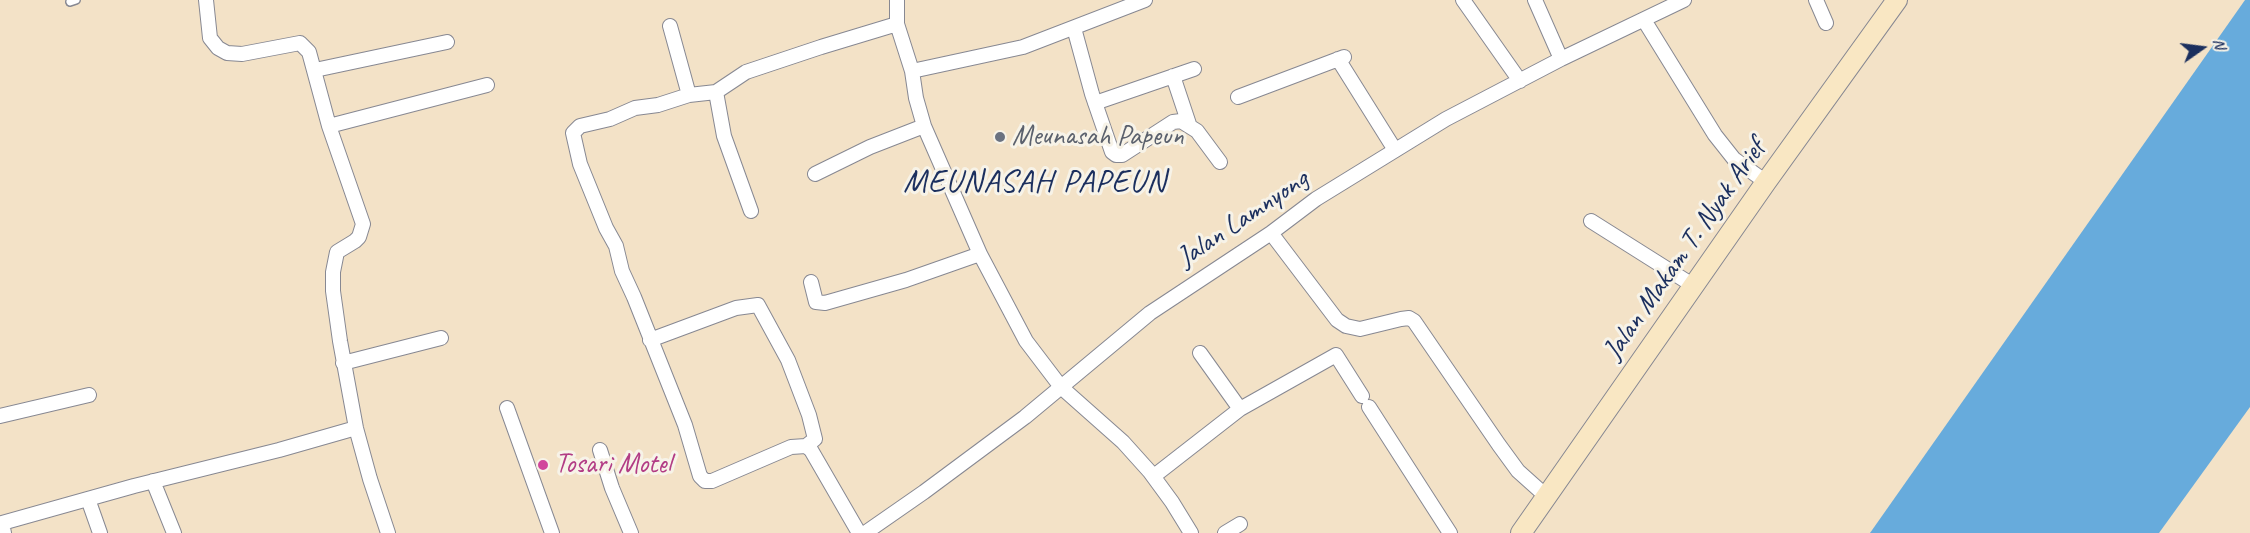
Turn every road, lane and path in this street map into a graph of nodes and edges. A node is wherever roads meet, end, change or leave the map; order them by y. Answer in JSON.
{"nodes":[{"id":1,"x":206,"y":0,"type":"edge"},
{"id":2,"x":897,"y":0,"type":"edge"},
{"id":3,"x":1145,"y":0,"type":"edge"},
{"id":4,"x":1463,"y":0,"type":"edge"},
{"id":5,"x":1535,"y":0,"type":"edge"},
{"id":6,"x":1684,"y":0,"type":"edge"},
{"id":7,"x":1816,"y":0,"type":"edge"},
{"id":8,"x":1897,"y":0,"type":"edge"},
{"id":9,"x":1644,"y":20,"type":"junction"},
{"id":10,"x":1826,"y":23,"type":"dead end"},
{"id":11,"x":897,"y":24,"type":"junction"},
{"id":12,"x":669,"y":26,"type":"dead end"},
{"id":13,"x":1074,"y":28,"type":"junction"},
{"id":14,"x":447,"y":42,"type":"dead end"},
{"id":15,"x":1561,"y":59,"type":"junction"},
{"id":16,"x":1194,"y":69,"type":"dead end"},
{"id":17,"x":315,"y":70,"type":"junction"},
{"id":18,"x":912,"y":71,"type":"junction"},
{"id":19,"x":1173,"y":76,"type":"junction"},
{"id":20,"x":1520,"y":81,"type":"junction"},
{"id":21,"x":487,"y":85,"type":"dead end"},
{"id":22,"x":716,"y":92,"type":"junction"},
{"id":23,"x":689,"y":95,"type":"junction"},
{"id":24,"x":1238,"y":97,"type":"dead end"},
{"id":25,"x":1095,"y":103,"type":"junction"},
{"id":26,"x":1189,"y":124,"type":"junction"},
{"id":27,"x":329,"y":126,"type":"junction"},
{"id":28,"x":924,"y":126,"type":"junction"},
{"id":29,"x":1395,"y":150,"type":"junction"},
{"id":30,"x":1220,"y":162,"type":"dead end"},
{"id":31,"x":815,"y":174,"type":"dead end"},
{"id":32,"x":1766,"y":182,"type":"junction"},
{"id":33,"x":751,"y":211,"type":"dead end"},
{"id":34,"x":1591,"y":221,"type":"dead end"},
{"id":35,"x":1272,"y":233,"type":"junction"},
{"id":36,"x":980,"y":254,"type":"junction"},
{"id":37,"x":811,"y":282,"type":"dead end"},
{"id":38,"x":1694,"y":286,"type":"junction"},
{"id":39,"x":441,"y":338,"type":"dead end"},
{"id":40,"x":650,"y":340,"type":"junction"},
{"id":41,"x":1200,"y":352,"type":"dead end"},
{"id":42,"x":343,"y":363,"type":"junction"},
{"id":43,"x":1061,"y":387,"type":"junction"},
{"id":44,"x":89,"y":395,"type":"dead end"},
{"id":45,"x":507,"y":408,"type":"dead end"},
{"id":46,"x":1240,"y":409,"type":"junction"},
{"id":47,"x":0,"y":416,"type":"edge"},
{"id":48,"x":356,"y":428,"type":"junction"},
{"id":49,"x":806,"y":446,"type":"junction"},
{"id":50,"x":600,"y":450,"type":"dead end"},
{"id":51,"x":1154,"y":476,"type":"junction"},
{"id":52,"x":153,"y":481,"type":"junction"},
{"id":53,"x":1547,"y":497,"type":"junction"},
{"id":54,"x":88,"y":499,"type":"junction"},
{"id":55,"x":2,"y":524,"type":"edge"},
{"id":56,"x":1240,"y":524,"type":"dead end"},
{"id":57,"x":100,"y":533,"type":"edge"},
{"id":58,"x":174,"y":533,"type":"edge"},
{"id":59,"x":388,"y":533,"type":"edge"},
{"id":60,"x":552,"y":533,"type":"edge"},
{"id":61,"x":631,"y":533,"type":"edge"},
{"id":62,"x":859,"y":533,"type":"edge"},
{"id":63,"x":865,"y":533,"type":"edge"},
{"id":64,"x":1191,"y":533,"type":"edge"},
{"id":65,"x":1224,"y":533,"type":"edge"},
{"id":66,"x":1450,"y":533,"type":"edge"},
{"id":67,"x":1521,"y":533,"type":"edge"}],
"edges":[{"from":1,"to":17,"type":"street"},
{"from":2,"to":11,"type":"street"},
{"from":3,"to":13,"type":"street"},
{"from":4,"to":20,"type":"street"},
{"from":5,"to":15,"type":"street"},
{"from":6,"to":9,"type":"street","name":"Jalan Lamnyong"},
{"from":7,"to":10,"type":"street"},
{"from":8,"to":32,"type":"street","name":"Jalan Makam T. Nyak Arief"},
{"from":9,"to":15,"type":"street","name":"Jalan Lamnyong"},
{"from":9,"to":32,"type":"street"},
{"from":11,"to":18,"type":"street"},
{"from":11,"to":22,"type":"street"},
{"from":12,"to":23,"type":"street"},
{"from":13,"to":18,"type":"street"},
{"from":13,"to":25,"type":"street"},
{"from":14,"to":17,"type":"street"},
{"from":15,"to":20,"type":"street","name":"Jalan Lamnyong"},
{"from":16,"to":19,"type":"street"},
{"from":17,"to":27,"type":"street"},
{"from":18,"to":28,"type":"street"},
{"from":19,"to":25,"type":"street"},
{"from":19,"to":26,"type":"street"},
{"from":20,"to":29,"type":"street","name":"Jalan Lamnyong"},
{"from":21,"to":27,"type":"street"},
{"from":22,"to":23,"type":"street"},
{"from":22,"to":33,"type":"street"},
{"from":23,"to":40,"type":"street"},
{"from":24,"to":29,"type":"street"},
{"from":25,"to":26,"type":"street"},
{"from":26,"to":30,"type":"street"},
{"from":27,"to":42,"type":"street"},
{"from":28,"to":31,"type":"street"},
{"from":28,"to":36,"type":"street"},
{"from":29,"to":35,"type":"street","name":"Jalan Lamnyong"},
{"from":32,"to":38,"type":"street","name":"Jalan Makam T. Nyak Arief"},
{"from":34,"to":38,"type":"street"},
{"from":35,"to":43,"type":"street","name":"Jalan Lamnyong"},
{"from":35,"to":53,"type":"street"},
{"from":36,"to":37,"type":"street"},
{"from":36,"to":43,"type":"street"},
{"from":38,"to":53,"type":"street","name":"Jalan Makam T. Nyak Arief"},
{"from":39,"to":42,"type":"street"},
{"from":40,"to":49,"type":"street"},
{"from":40,"to":49,"type":"street"},
{"from":41,"to":46,"type":"street"},
{"from":42,"to":48,"type":"street"},
{"from":43,"to":51,"type":"street"},
{"from":43,"to":63,"type":"street","name":"Jalan Lamnyong"},
{"from":44,"to":47,"type":"street"},
{"from":45,"to":60,"type":"street"},
{"from":46,"to":51,"type":"street"},
{"from":46,"to":66,"type":"street"},
{"from":48,"to":52,"type":"street"},
{"from":48,"to":59,"type":"street"},
{"from":49,"to":62,"type":"street"},
{"from":50,"to":61,"type":"street"},
{"from":51,"to":64,"type":"street"},
{"from":52,"to":54,"type":"street"},
{"from":52,"to":58,"type":"street"},
{"from":53,"to":67,"type":"street","name":"Jalan Makam T. Nyak Arief"},
{"from":54,"to":55,"type":"street"},
{"from":54,"to":57,"type":"street"},
{"from":56,"to":65,"type":"street"}]}
